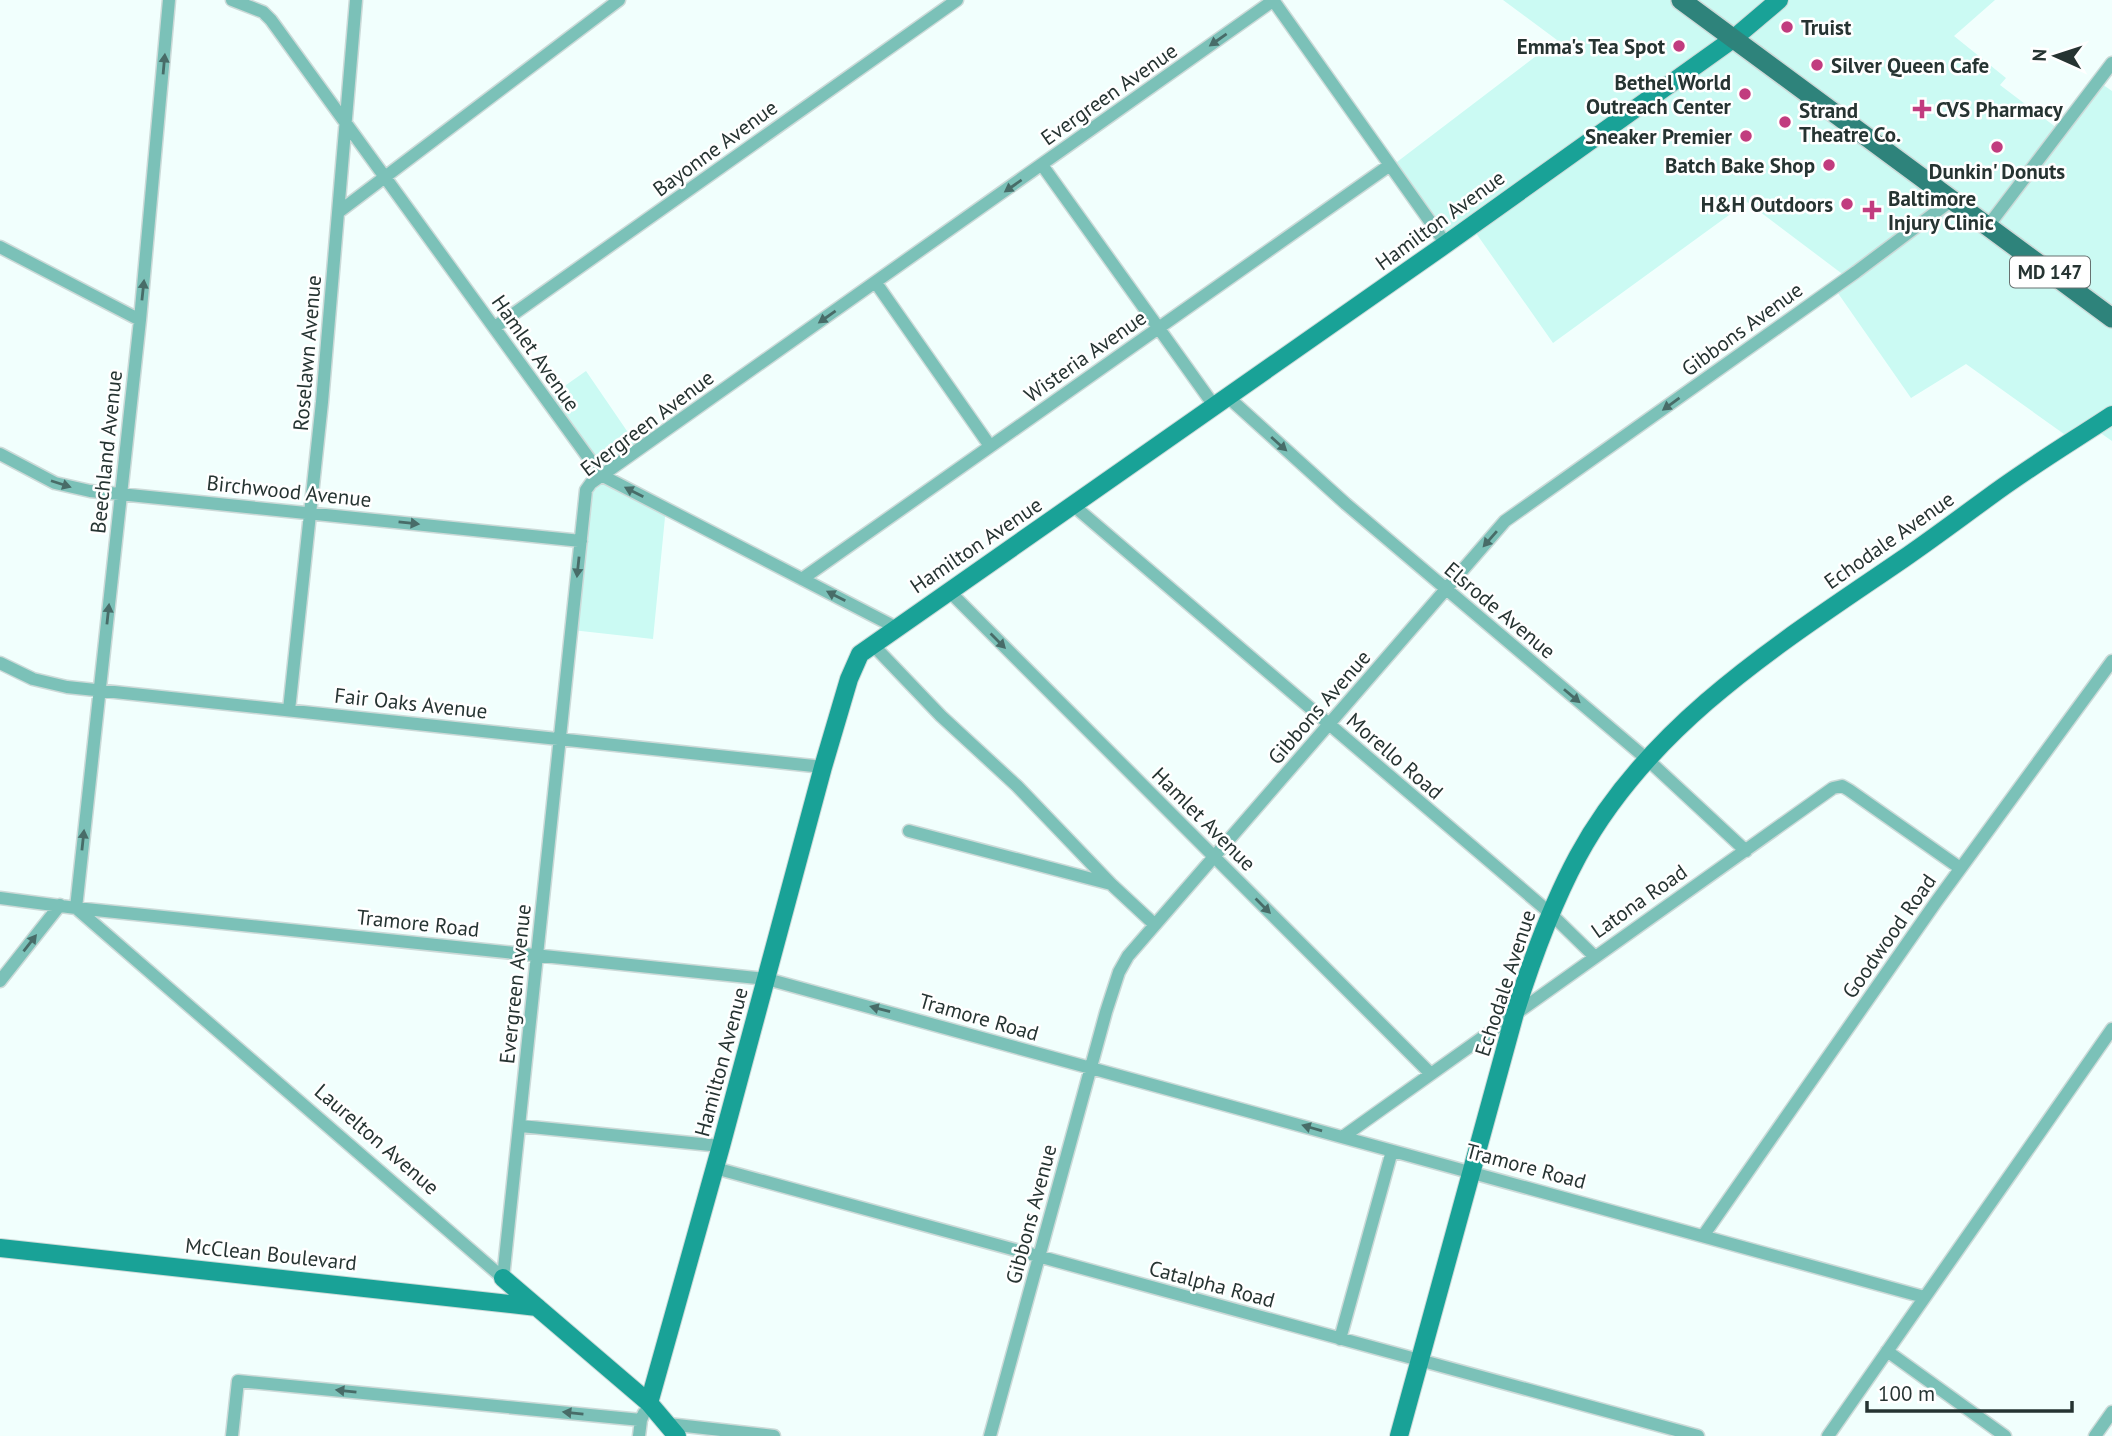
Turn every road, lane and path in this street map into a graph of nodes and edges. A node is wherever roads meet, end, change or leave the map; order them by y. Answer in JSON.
{"nodes":[{"id":1,"x":169,"y":0,"type":"edge"},
{"id":2,"x":232,"y":0,"type":"edge"},
{"id":3,"x":356,"y":0,"type":"edge"},
{"id":4,"x":619,"y":0,"type":"edge"},
{"id":5,"x":957,"y":0,"type":"edge"},
{"id":6,"x":1274,"y":0,"type":"edge"},
{"id":7,"x":1681,"y":0,"type":"edge"},
{"id":8,"x":1779,"y":0,"type":"edge"},
{"id":9,"x":1733,"y":39,"type":"junction"},
{"id":10,"x":2112,"y":63,"type":"edge"},
{"id":11,"x":345,"y":122,"type":"junction"},
{"id":12,"x":1042,"y":165,"type":"junction"},
{"id":13,"x":1390,"y":165,"type":"junction"},
{"id":14,"x":385,"y":175,"type":"junction"},
{"id":15,"x":1952,"y":200,"type":"junction"},
{"id":16,"x":340,"y":211,"type":"junction"},
{"id":17,"x":1988,"y":226,"type":"junction"},
{"id":18,"x":1446,"y":244,"type":"junction"},
{"id":19,"x":0,"y":247,"type":"edge"},
{"id":20,"x":876,"y":283,"type":"junction"},
{"id":21,"x":2112,"y":317,"type":"edge"},
{"id":22,"x":140,"y":320,"type":"junction"},
{"id":23,"x":495,"y":327,"type":"junction"},
{"id":24,"x":1159,"y":327,"type":"junction"},
{"id":25,"x":1222,"y":403,"type":"junction"},
{"id":26,"x":2112,"y":415,"type":"edge"},
{"id":27,"x":990,"y":446,"type":"junction"},
{"id":28,"x":0,"y":454,"type":"edge"},
{"id":29,"x":601,"y":475,"type":"junction"},
{"id":30,"x":121,"y":494,"type":"junction"},
{"id":31,"x":1074,"y":506,"type":"junction"},
{"id":32,"x":310,"y":512,"type":"junction"},
{"id":33,"x":581,"y":541,"type":"junction"},
{"id":34,"x":802,"y":579,"type":"junction"},
{"id":35,"x":1445,"y":589,"type":"junction"},
{"id":36,"x":950,"y":592,"type":"junction"},
{"id":37,"x":897,"y":628,"type":"junction"},
{"id":38,"x":873,"y":645,"type":"junction"},
{"id":39,"x":2112,"y":661,"type":"edge"},
{"id":40,"x":0,"y":663,"type":"edge"},
{"id":41,"x":99,"y":690,"type":"junction"},
{"id":42,"x":289,"y":710,"type":"junction"},
{"id":43,"x":1330,"y":725,"type":"junction"},
{"id":44,"x":559,"y":738,"type":"junction"},
{"id":45,"x":1648,"y":760,"type":"junction"},
{"id":46,"x":823,"y":767,"type":"junction"},
{"id":47,"x":909,"y":831,"type":"dead end"},
{"id":48,"x":1746,"y":851,"type":"junction"},
{"id":49,"x":1213,"y":856,"type":"junction"},
{"id":50,"x":1961,"y":867,"type":"junction"},
{"id":51,"x":1111,"y":884,"type":"junction"},
{"id":52,"x":0,"y":898,"type":"edge"},
{"id":53,"x":60,"y":905,"type":"junction"},
{"id":54,"x":76,"y":908,"type":"junction"},
{"id":55,"x":1550,"y":913,"type":"junction"},
{"id":56,"x":1154,"y":923,"type":"junction"},
{"id":57,"x":538,"y":954,"type":"junction"},
{"id":58,"x":1594,"y":956,"type":"junction"},
{"id":59,"x":767,"y":979,"type":"junction"},
{"id":60,"x":0,"y":981,"type":"edge"},
{"id":61,"x":1516,"y":1013,"type":"junction"},
{"id":62,"x":2112,"y":1029,"type":"edge"},
{"id":63,"x":1091,"y":1069,"type":"junction"},
{"id":64,"x":1431,"y":1074,"type":"junction"},
{"id":65,"x":521,"y":1126,"type":"junction"},
{"id":66,"x":1344,"y":1136,"type":"junction"},
{"id":67,"x":721,"y":1146,"type":"junction"},
{"id":68,"x":1392,"y":1151,"type":"junction"},
{"id":69,"x":715,"y":1168,"type":"junction"},
{"id":70,"x":1473,"y":1171,"type":"junction"},
{"id":71,"x":1703,"y":1236,"type":"junction"},
{"id":72,"x":0,"y":1248,"type":"edge"},
{"id":73,"x":1040,"y":1257,"type":"junction"},
{"id":74,"x":503,"y":1278,"type":"junction"},
{"id":75,"x":1924,"y":1297,"type":"junction"},
{"id":76,"x":537,"y":1307,"type":"junction"},
{"id":77,"x":1340,"y":1339,"type":"junction"},
{"id":78,"x":1887,"y":1351,"type":"junction"},
{"id":79,"x":1419,"y":1361,"type":"junction"},
{"id":80,"x":649,"y":1403,"type":"junction"},
{"id":81,"x":2112,"y":1412,"type":"edge"},
{"id":82,"x":641,"y":1420,"type":"junction"},
{"id":83,"x":673,"y":1430,"type":"edge"},
{"id":84,"x":232,"y":1436,"type":"edge"},
{"id":85,"x":639,"y":1436,"type":"edge"},
{"id":86,"x":775,"y":1436,"type":"edge"},
{"id":87,"x":990,"y":1436,"type":"edge"},
{"id":88,"x":1399,"y":1436,"type":"edge"},
{"id":89,"x":1698,"y":1436,"type":"edge"},
{"id":90,"x":1828,"y":1436,"type":"edge"},
{"id":91,"x":2005,"y":1436,"type":"edge"},
{"id":92,"x":2095,"y":1436,"type":"edge"}],
"edges":[{"from":22,"to":1,"type":"street","name":"Beechland Avenue","one_way":true},
{"from":2,"to":11,"type":"street","name":"Hamlet Avenue"},
{"from":3,"to":11,"type":"street","name":"Roselawn Avenue"},
{"from":4,"to":14,"type":"street"},
{"from":5,"to":23,"type":"street","name":"Bayonne Avenue"},
{"from":6,"to":12,"type":"street","name":"Evergreen Avenue","one_way":true},
{"from":6,"to":13,"type":"street"},
{"from":7,"to":9,"type":"main road","number":"MD 147"},
{"from":8,"to":9,"type":"street","name":"Hamilton Avenue"},
{"from":9,"to":15,"type":"main road","number":"MD 147"},
{"from":9,"to":18,"type":"street","name":"Hamilton Avenue"},
{"from":10,"to":17,"type":"street"},
{"from":11,"to":14,"type":"street","name":"Hamlet Avenue"},
{"from":11,"to":16,"type":"street","name":"Roselawn Avenue"},
{"from":12,"to":20,"type":"street","name":"Evergreen Avenue","one_way":true},
{"from":12,"to":24,"type":"street","name":"Elsrode Avenue"},
{"from":13,"to":18,"type":"street"},
{"from":13,"to":24,"type":"street","name":"Wisteria Avenue"},
{"from":14,"to":16,"type":"street"},
{"from":14,"to":23,"type":"street","name":"Hamlet Avenue"},
{"from":15,"to":17,"type":"main road","number":"MD 147"},
{"from":15,"to":35,"type":"street","name":"Gibbons Avenue","one_way":true},
{"from":16,"to":32,"type":"street","name":"Roselawn Avenue"},
{"from":17,"to":21,"type":"main road","number":"MD 147"},
{"from":18,"to":25,"type":"street","name":"Hamilton Avenue"},
{"from":19,"to":22,"type":"street"},
{"from":20,"to":27,"type":"street"},
{"from":20,"to":29,"type":"street","name":"Evergreen Avenue","one_way":true},
{"from":22,"to":30,"type":"street","name":"Beechland Avenue"},
{"from":23,"to":29,"type":"street","name":"Hamlet Avenue"},
{"from":24,"to":25,"type":"street","name":"Elsrode Avenue"},
{"from":24,"to":27,"type":"street","name":"Wisteria Avenue"},
{"from":25,"to":31,"type":"street","name":"Hamilton Avenue"},
{"from":25,"to":35,"type":"street","name":"Elsrode Avenue","one_way":true},
{"from":26,"to":45,"type":"street","name":"Echodale Avenue"},
{"from":27,"to":34,"type":"street","name":"Wisteria Avenue"},
{"from":28,"to":30,"type":"street","name":"Birchwood Avenue","one_way":true},
{"from":29,"to":33,"type":"street","name":"Evergreen Avenue"},
{"from":34,"to":29,"type":"street","name":"Hamlet Avenue","one_way":true},
{"from":30,"to":32,"type":"street","name":"Birchwood Avenue"},
{"from":41,"to":30,"type":"street","name":"Beechland Avenue","one_way":true},
{"from":31,"to":36,"type":"street","name":"Hamilton Avenue"},
{"from":31,"to":43,"type":"street","name":"Morello Road"},
{"from":32,"to":33,"type":"street","name":"Birchwood Avenue","one_way":true},
{"from":32,"to":42,"type":"street","name":"Roselawn Avenue"},
{"from":33,"to":44,"type":"street","name":"Evergreen Avenue","one_way":true},
{"from":37,"to":34,"type":"street","name":"Hamlet Avenue","one_way":true},
{"from":35,"to":43,"type":"street","name":"Gibbons Avenue"},
{"from":35,"to":45,"type":"street","name":"Elsrode Avenue","one_way":true},
{"from":36,"to":37,"type":"street","name":"Hamilton Avenue"},
{"from":36,"to":49,"type":"street","name":"Hamlet Avenue","one_way":true},
{"from":37,"to":38,"type":"street","name":"Hamilton Avenue"},
{"from":38,"to":46,"type":"street","name":"Hamilton Avenue"},
{"from":38,"to":51,"type":"street"},
{"from":39,"to":50,"type":"street","name":"Goodwood Road"},
{"from":40,"to":41,"type":"street","name":"Fair Oaks Avenue"},
{"from":41,"to":42,"type":"street","name":"Fair Oaks Avenue"},
{"from":54,"to":41,"type":"street","name":"Beechland Avenue","one_way":true},
{"from":42,"to":44,"type":"street","name":"Fair Oaks Avenue"},
{"from":43,"to":49,"type":"street","name":"Gibbons Avenue"},
{"from":43,"to":55,"type":"street","name":"Morello Road"},
{"from":44,"to":46,"type":"street","name":"Fair Oaks Avenue"},
{"from":44,"to":57,"type":"street","name":"Evergreen Avenue"},
{"from":45,"to":48,"type":"street","name":"Elsrode Avenue"},
{"from":45,"to":55,"type":"street","name":"Echodale Avenue"},
{"from":46,"to":59,"type":"street","name":"Hamilton Avenue"},
{"from":47,"to":51,"type":"street"},
{"from":48,"to":50,"type":"street","name":"Latona Road"},
{"from":48,"to":58,"type":"street","name":"Latona Road"},
{"from":49,"to":56,"type":"street","name":"Gibbons Avenue"},
{"from":49,"to":64,"type":"street","name":"Hamlet Avenue","one_way":true},
{"from":50,"to":71,"type":"street","name":"Goodwood Road"},
{"from":51,"to":56,"type":"street"},
{"from":52,"to":53,"type":"street","name":"Tramore Road"},
{"from":53,"to":54,"type":"street","name":"Tramore Road"},
{"from":60,"to":53,"type":"street","one_way":true},
{"from":54,"to":57,"type":"street","name":"Tramore Road"},
{"from":54,"to":74,"type":"street","name":"Laurelton Avenue"},
{"from":55,"to":58,"type":"street","name":"Morello Road"},
{"from":55,"to":61,"type":"street","name":"Echodale Avenue"},
{"from":56,"to":63,"type":"street","name":"Gibbons Avenue"},
{"from":57,"to":59,"type":"street","name":"Tramore Road"},
{"from":57,"to":65,"type":"street","name":"Evergreen Avenue"},
{"from":58,"to":61,"type":"street","name":"Latona Road"},
{"from":63,"to":59,"type":"street","name":"Tramore Road","one_way":true},
{"from":59,"to":67,"type":"street","name":"Hamilton Avenue"},
{"from":61,"to":64,"type":"street","name":"Latona Road"},
{"from":61,"to":70,"type":"street","name":"Echodale Avenue"},
{"from":62,"to":75,"type":"street"},
{"from":66,"to":63,"type":"street","name":"Tramore Road","one_way":true},
{"from":63,"to":73,"type":"street","name":"Gibbons Avenue"},
{"from":64,"to":66,"type":"street","name":"Latona Road"},
{"from":65,"to":67,"type":"street"},
{"from":65,"to":74,"type":"street","name":"Evergreen Avenue"},
{"from":66,"to":68,"type":"street","name":"Tramore Road"},
{"from":67,"to":69,"type":"street","name":"Hamilton Avenue"},
{"from":68,"to":70,"type":"street","name":"Tramore Road"},
{"from":68,"to":77,"type":"street"},
{"from":69,"to":73,"type":"street","name":"Catalpha Road"},
{"from":69,"to":80,"type":"street","name":"Hamilton Avenue"},
{"from":70,"to":71,"type":"street","name":"Tramore Road"},
{"from":70,"to":79,"type":"street","name":"Echodale Avenue"},
{"from":71,"to":75,"type":"street","name":"Tramore Road"},
{"from":72,"to":76,"type":"street","name":"McClean Boulevard"},
{"from":73,"to":77,"type":"street","name":"Catalpha Road"},
{"from":73,"to":87,"type":"street","name":"Gibbons Avenue"},
{"from":74,"to":76,"type":"street","name":"Laurelton Avenue"},
{"from":75,"to":78,"type":"street"},
{"from":76,"to":80,"type":"street","name":"Laurelton Avenue"},
{"from":77,"to":79,"type":"street","name":"Catalpha Road"},
{"from":78,"to":90,"type":"street"},
{"from":78,"to":91,"type":"street"},
{"from":79,"to":88,"type":"street","name":"Echodale Avenue"},
{"from":79,"to":89,"type":"street","name":"Catalpha Road"},
{"from":80,"to":82,"type":"street","name":"Hamilton Avenue"},
{"from":80,"to":83,"type":"street","name":"Laurelton Avenue"},
{"from":81,"to":92,"type":"street"},
{"from":82,"to":84,"type":"street","one_way":true},
{"from":82,"to":85,"type":"street","name":"Hamilton Avenue"},
{"from":83,"to":86,"type":"street"}]}
